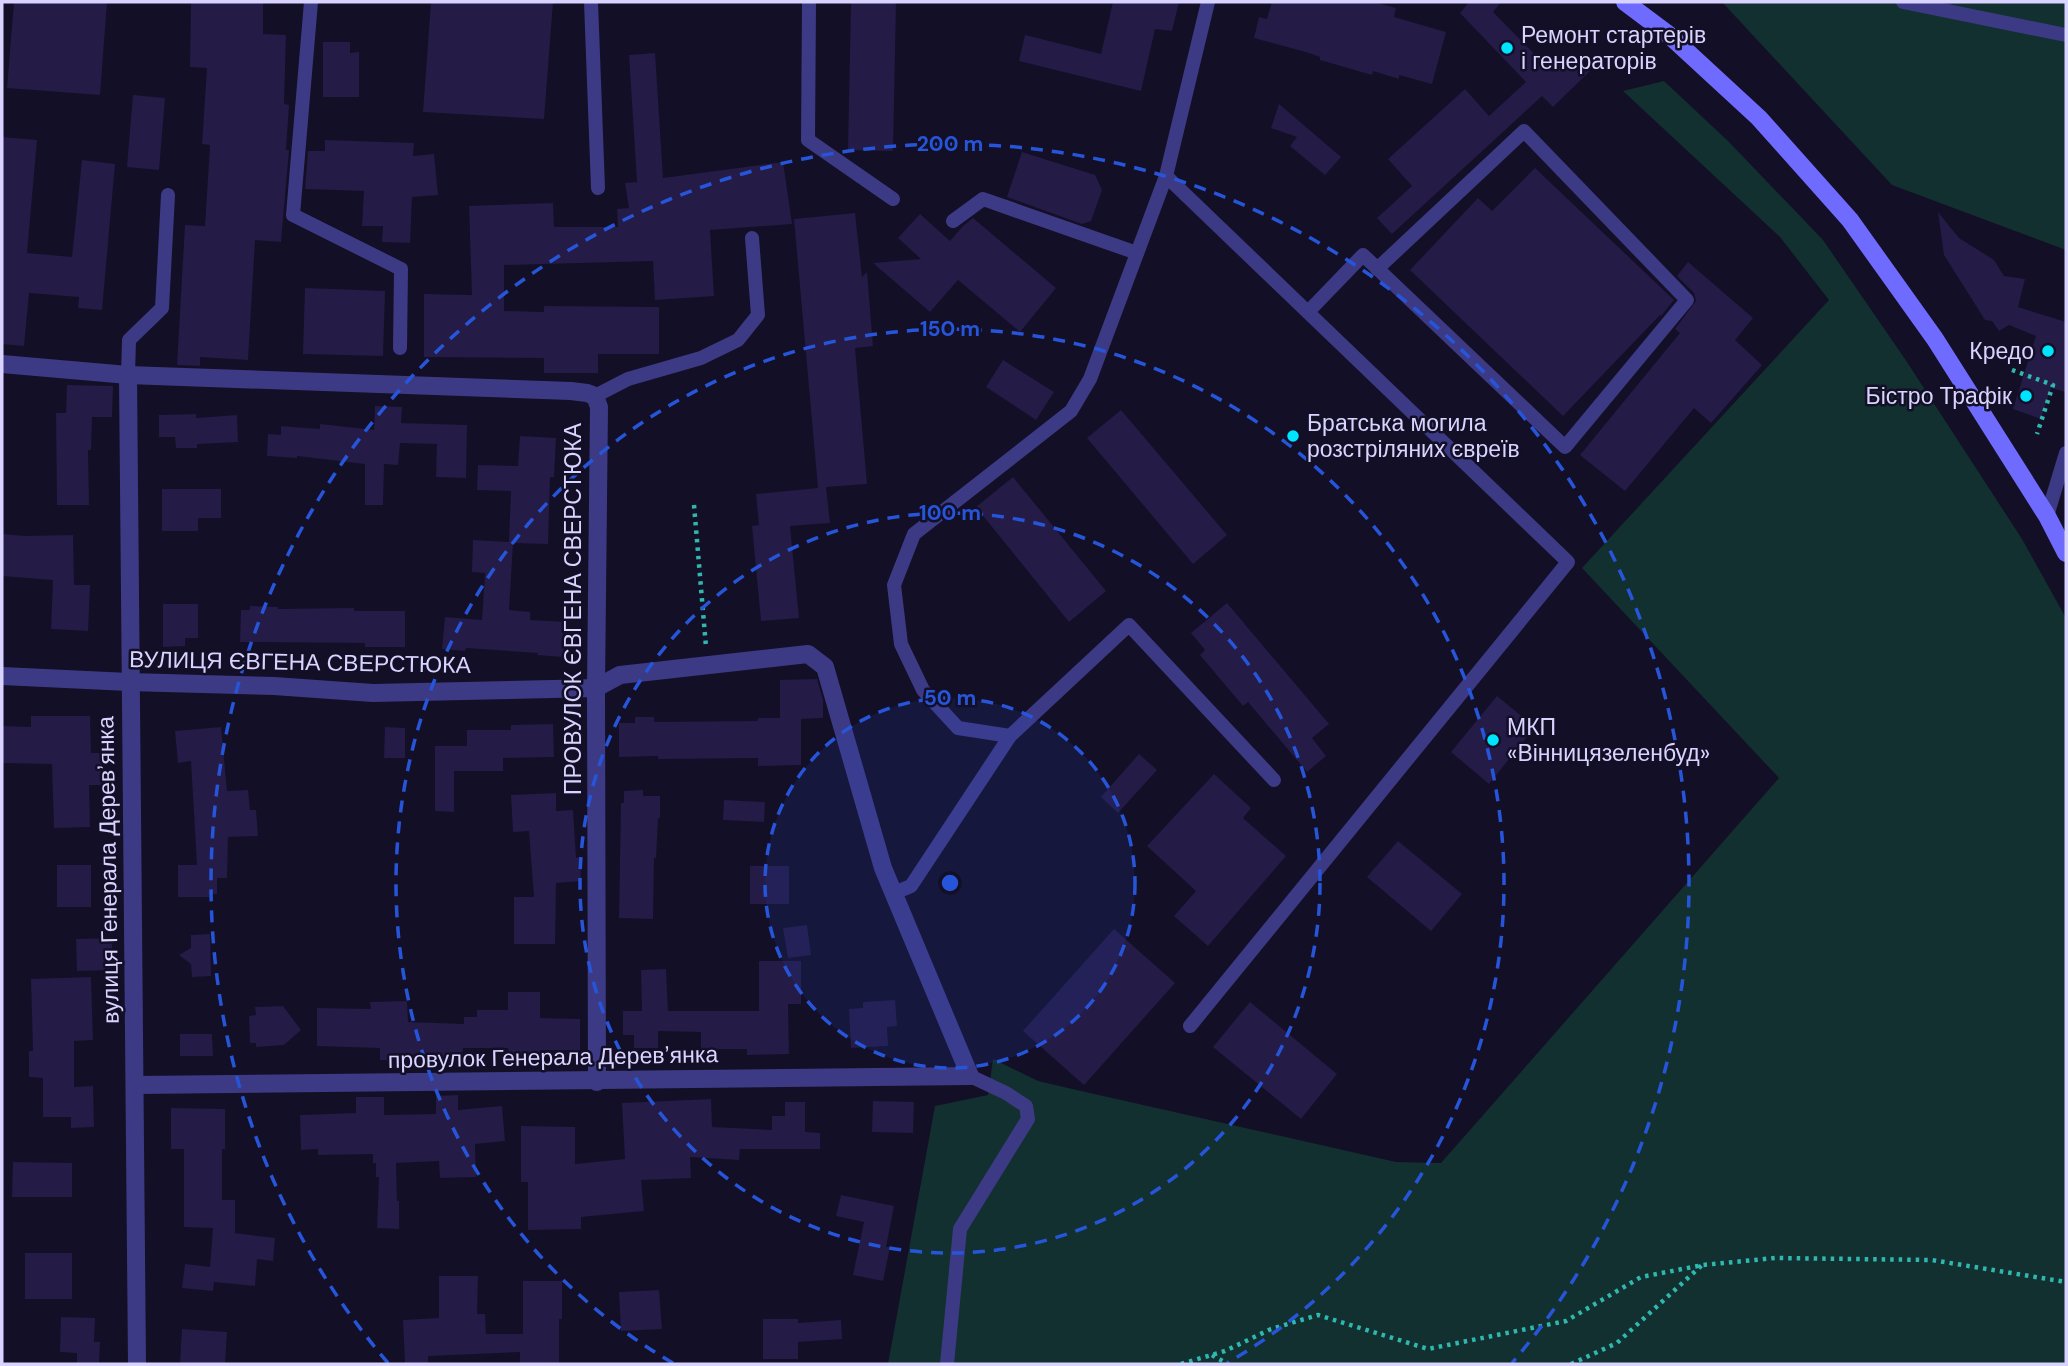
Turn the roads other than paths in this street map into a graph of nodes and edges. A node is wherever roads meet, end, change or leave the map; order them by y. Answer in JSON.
{"nodes":[{"id":1,"x":311,"y":2,"type":"edge"},
{"id":2,"x":591,"y":2,"type":"edge"},
{"id":3,"x":809,"y":2,"type":"edge"},
{"id":4,"x":1208,"y":2,"type":"edge"},
{"id":5,"x":1625,"y":2,"type":"edge"},
{"id":6,"x":1903,"y":2,"type":"edge"},
{"id":7,"x":2066,"y":35,"type":"edge"},
{"id":8,"x":1166,"y":176,"type":"junction"},
{"id":9,"x":598,"y":188,"type":"dead end"},
{"id":10,"x":169,"y":195,"type":"dead end"},
{"id":11,"x":893,"y":200,"type":"dead end"},
{"id":12,"x":953,"y":221,"type":"dead end"},
{"id":13,"x":752,"y":238,"type":"dead end"},
{"id":14,"x":1138,"y":253,"type":"junction"},
{"id":15,"x":1377,"y":268,"type":"junction"},
{"id":16,"x":1308,"y":312,"type":"junction"},
{"id":17,"x":400,"y":348,"type":"dead end"},
{"id":18,"x":2,"y":364,"type":"edge"},
{"id":19,"x":128,"y":374,"type":"junction"},
{"id":20,"x":595,"y":396,"type":"junction"},
{"id":21,"x":2066,"y":453,"type":"edge"},
{"id":22,"x":2047,"y":516,"type":"junction"},
{"id":23,"x":2066,"y":553,"type":"edge"},
{"id":24,"x":2,"y":676,"type":"edge"},
{"id":25,"x":129,"y":682,"type":"junction"},
{"id":26,"x":596,"y":688,"type":"junction"},
{"id":27,"x":1010,"y":736,"type":"junction"},
{"id":28,"x":1274,"y":780,"type":"dead end"},
{"id":29,"x":894,"y":893,"type":"junction"},
{"id":30,"x":1189,"y":1026,"type":"dead end"},
{"id":31,"x":970,"y":1076,"type":"junction"},
{"id":32,"x":597,"y":1082,"type":"junction"},
{"id":33,"x":136,"y":1085,"type":"junction"},
{"id":34,"x":137,"y":1364,"type":"edge"},
{"id":35,"x":947,"y":1364,"type":"edge"}],
"edges":[{"from":1,"to":17,"type":"lane"},
{"from":2,"to":9,"type":"lane"},
{"from":3,"to":11,"type":"lane"},
{"from":4,"to":8,"type":"lane"},
{"from":5,"to":22,"type":"main road"},
{"from":6,"to":7,"type":"lane"},
{"from":8,"to":14,"type":"lane"},
{"from":8,"to":16,"type":"lane"},
{"from":10,"to":19,"type":"lane"},
{"from":12,"to":14,"type":"lane"},
{"from":13,"to":20,"type":"lane"},
{"from":14,"to":27,"type":"lane"},
{"from":15,"to":15,"type":"lane"},
{"from":15,"to":16,"type":"lane"},
{"from":16,"to":30,"type":"lane"},
{"from":18,"to":19,"type":"street","name":"ПРОВУЛОК ЄВГЕНА СВЕРСТЮКА"},
{"from":19,"to":20,"type":"street","name":"ПРОВУЛОК ЄВГЕНА СВЕРСТЮКА"},
{"from":19,"to":25,"type":"street","name":"вулиця Генерала Деревʼянка"},
{"from":20,"to":26,"type":"street","name":"ПРОВУЛОК ЄВГЕНА СВЕРСТЮКА"},
{"from":21,"to":22,"type":"lane"},
{"from":22,"to":23,"type":"main road"},
{"from":24,"to":25,"type":"street","name":"ВУЛИЦЯ ЄВГЕНА СВЕРСТЮКА"},
{"from":25,"to":26,"type":"street","name":"ВУЛИЦЯ ЄВГЕНА СВЕРСТЮКА"},
{"from":25,"to":33,"type":"street","name":"вулиця Генерала Деревʼянка"},
{"from":26,"to":29,"type":"street","name":"ВУЛИЦЯ ЄВГЕНА СВЕРСТЮКА"},
{"from":26,"to":32,"type":"street","name":"ПРОВУЛОК ЄВГЕНА СВЕРСТЮКА"},
{"from":27,"to":28,"type":"lane"},
{"from":27,"to":29,"type":"lane"},
{"from":29,"to":31,"type":"street","name":"ВУЛИЦЯ ЄВГЕНА СВЕРСТЮКА"},
{"from":31,"to":32,"type":"street","name":"провулок Генерала Деревʼянка"},
{"from":31,"to":35,"type":"lane"},
{"from":32,"to":33,"type":"street","name":"провулок Генерала Деревʼянка"},
{"from":33,"to":34,"type":"street","name":"вулиця Генерала Деревʼянка"}]}
